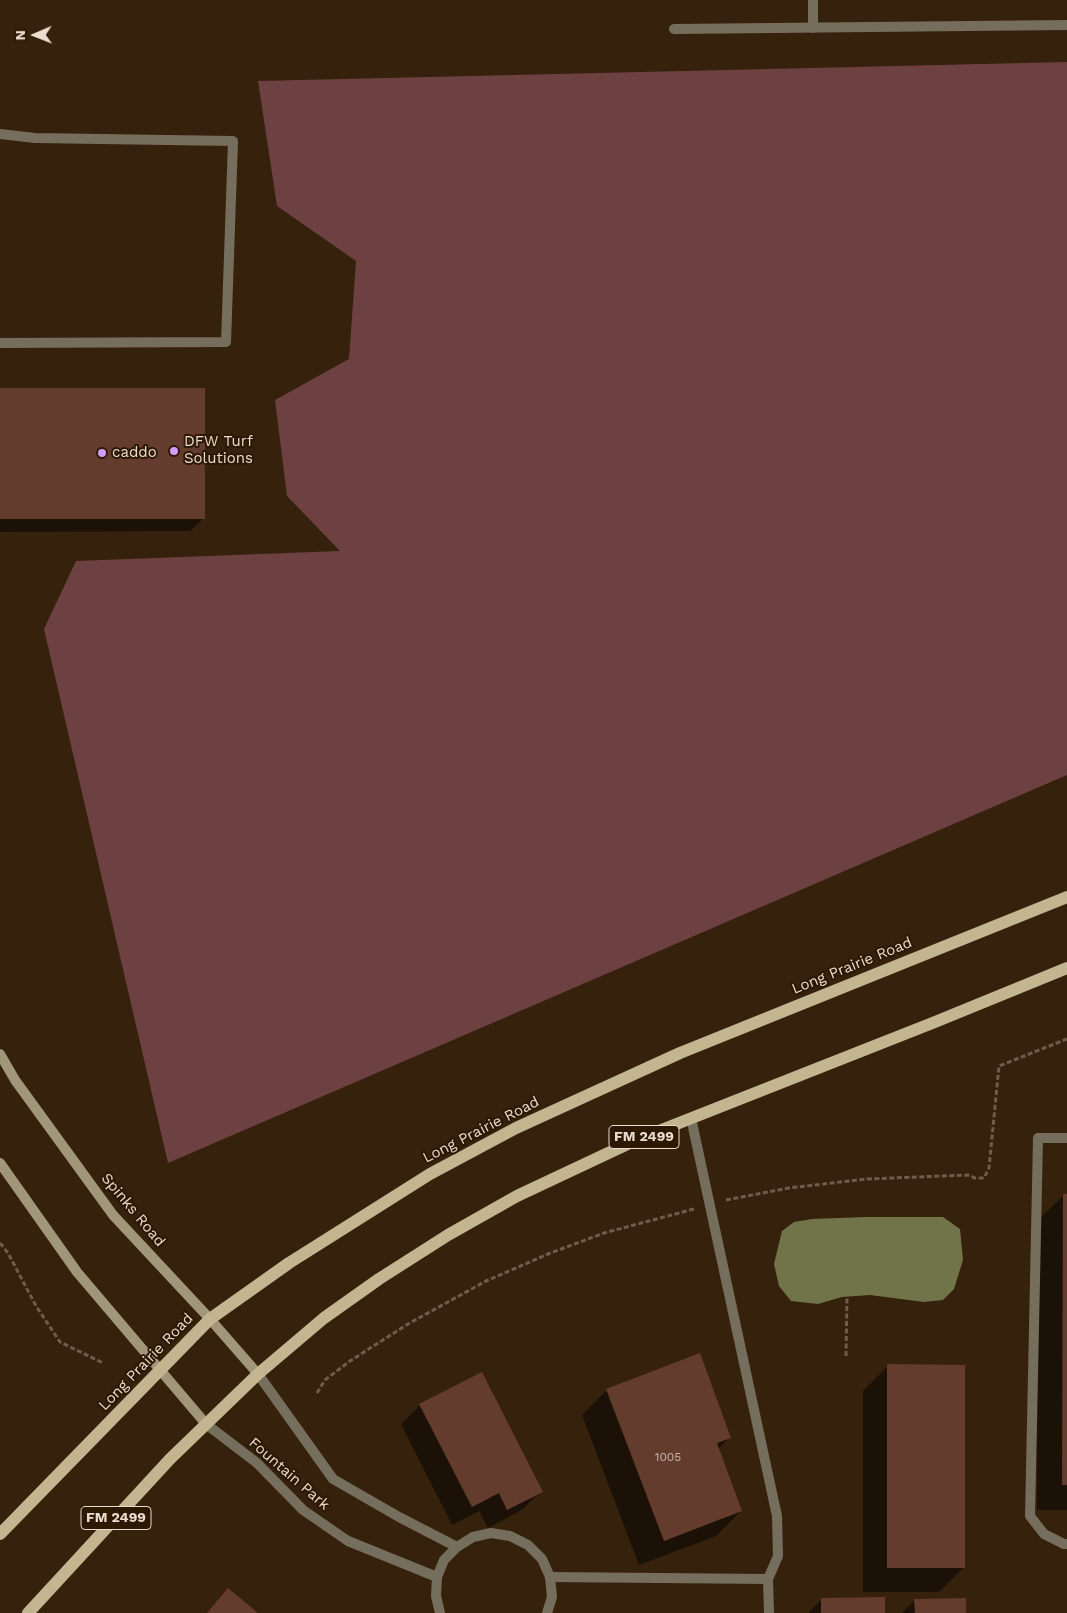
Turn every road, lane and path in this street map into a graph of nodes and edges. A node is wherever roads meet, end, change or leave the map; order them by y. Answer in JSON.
{"nodes":[{"id":1,"x":813,"y":0,"type":"edge"},
{"id":2,"x":1067,"y":25,"type":"edge"},
{"id":3,"x":813,"y":28,"type":"junction"},
{"id":4,"x":674,"y":29,"type":"dead end"},
{"id":5,"x":0,"y":134,"type":"edge"},
{"id":6,"x":0,"y":343,"type":"edge"},
{"id":7,"x":1067,"y":897,"type":"edge"},
{"id":8,"x":1067,"y":968,"type":"edge"},
{"id":9,"x":0,"y":1054,"type":"edge"},
{"id":10,"x":691,"y":1118,"type":"junction"},
{"id":11,"x":1067,"y":1138,"type":"edge"},
{"id":12,"x":0,"y":1163,"type":"edge"},
{"id":13,"x":0,"y":1243,"type":"edge"},
{"id":14,"x":847,"y":1296,"type":"dead end"},
{"id":15,"x":210,"y":1319,"type":"junction"},
{"id":16,"x":846,"y":1356,"type":"dead end"},
{"id":17,"x":103,"y":1363,"type":"dead end"},
{"id":18,"x":160,"y":1370,"type":"junction"},
{"id":19,"x":258,"y":1374,"type":"junction"},
{"id":20,"x":206,"y":1424,"type":"junction"},
{"id":21,"x":0,"y":1534,"type":"edge"},
{"id":22,"x":1067,"y":1544,"type":"edge"},
{"id":23,"x":457,"y":1546,"type":"junction"},
{"id":24,"x":550,"y":1577,"type":"junction"},
{"id":25,"x":437,"y":1578,"type":"junction"},
{"id":26,"x":768,"y":1580,"type":"junction"},
{"id":27,"x":28,"y":1613,"type":"edge"},
{"id":28,"x":440,"y":1613,"type":"edge"},
{"id":29,"x":547,"y":1613,"type":"edge"},
{"id":30,"x":769,"y":1613,"type":"edge"}],
"edges":[{"from":1,"to":3,"type":"street"},
{"from":2,"to":3,"type":"street"},
{"from":3,"to":4,"type":"street"},
{"from":5,"to":6,"type":"street"},
{"from":7,"to":15,"type":"main road","name":"Long Prairie Road"},
{"from":8,"to":10,"type":"main road","number":"FM 2499"},
{"from":9,"to":15,"type":"main road","name":"Spinks Road"},
{"from":10,"to":19,"type":"main road","number":"FM 2499"},
{"from":10,"to":26,"type":"street"},
{"from":11,"to":22,"type":"street"},
{"from":12,"to":18,"type":"main road"},
{"from":13,"to":17,"type":"path"},
{"from":14,"to":16,"type":"path"},
{"from":15,"to":18,"type":"main road","name":"Long Prairie Road"},
{"from":15,"to":19,"type":"main road","name":"Spinks Road"},
{"from":18,"to":20,"type":"main road"},
{"from":18,"to":21,"type":"main road","name":"Long Prairie Road"},
{"from":19,"to":20,"type":"main road","number":"FM 2499"},
{"from":19,"to":23,"type":"street","name":"Fountain Park"},
{"from":20,"to":25,"type":"street","name":"Fountain Park"},
{"from":20,"to":27,"type":"main road","number":"FM 2499"},
{"from":23,"to":24,"type":"street"},
{"from":23,"to":25,"type":"street"},
{"from":24,"to":26,"type":"street"},
{"from":24,"to":29,"type":"street"},
{"from":25,"to":28,"type":"street"},
{"from":26,"to":30,"type":"street"}]}
